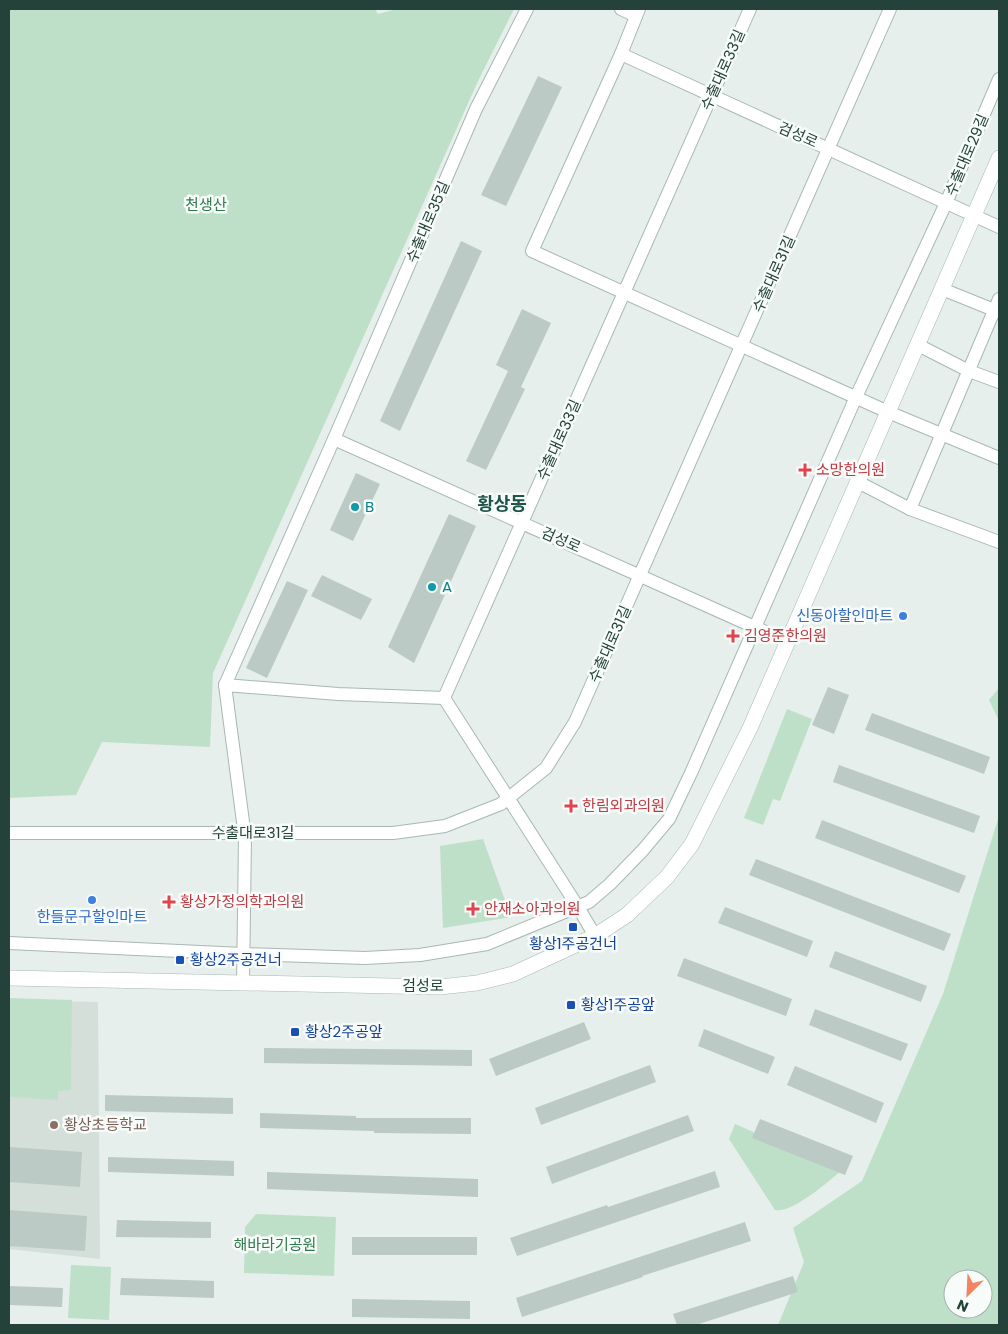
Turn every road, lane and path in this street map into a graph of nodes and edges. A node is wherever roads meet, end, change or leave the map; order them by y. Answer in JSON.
{"nodes":[{"id":1,"x":527,"y":9,"type":"edge"},
{"id":2,"x":621,"y":9,"type":"edge"},
{"id":3,"x":750,"y":9,"type":"edge"},
{"id":4,"x":890,"y":9,"type":"edge"},
{"id":5,"x":638,"y":12,"type":"edge"},
{"id":6,"x":621,"y":54,"type":"junction"},
{"id":7,"x":999,"y":79,"type":"edge"},
{"id":8,"x":711,"y":96,"type":"junction"},
{"id":9,"x":829,"y":150,"type":"junction"},
{"id":10,"x":999,"y":158,"type":"edge"},
{"id":11,"x":946,"y":203,"type":"junction"},
{"id":12,"x":974,"y":216,"type":"junction"},
{"id":13,"x":999,"y":227,"type":"edge"},
{"id":14,"x":942,"y":288,"type":"junction"},
{"id":15,"x":624,"y":292,"type":"junction"},
{"id":16,"x":998,"y":307,"type":"edge"},
{"id":17,"x":918,"y":345,"type":"junction"},
{"id":18,"x":742,"y":346,"type":"junction"},
{"id":19,"x":969,"y":371,"type":"junction"},
{"id":20,"x":999,"y":382,"type":"edge"},
{"id":21,"x":856,"y":398,"type":"junction"},
{"id":22,"x":888,"y":412,"type":"junction"},
{"id":23,"x":941,"y":434,"type":"junction"},
{"id":24,"x":334,"y":439,"type":"junction"},
{"id":25,"x":999,"y":458,"type":"edge"},
{"id":26,"x":858,"y":482,"type":"junction"},
{"id":27,"x":910,"y":509,"type":"junction"},
{"id":28,"x":522,"y":523,"type":"junction"},
{"id":29,"x":999,"y":542,"type":"edge"},
{"id":30,"x":640,"y":576,"type":"junction"},
{"id":31,"x":756,"y":628,"type":"junction"},
{"id":32,"x":788,"y":642,"type":"junction"},
{"id":33,"x":225,"y":685,"type":"junction"},
{"id":34,"x":444,"y":698,"type":"junction"},
{"id":35,"x":508,"y":798,"type":"junction"},
{"id":36,"x":9,"y":833,"type":"edge"},
{"id":37,"x":245,"y":833,"type":"junction"},
{"id":38,"x":578,"y":907,"type":"junction"},
{"id":39,"x":595,"y":936,"type":"junction"},
{"id":40,"x":9,"y":943,"type":"edge"},
{"id":41,"x":243,"y":954,"type":"junction"},
{"id":42,"x":9,"y":978,"type":"edge"},
{"id":43,"x":242,"y":983,"type":"junction"}],
"edges":[{"from":1,"to":24,"type":"street","name":"수출대로35길"},
{"from":2,"to":5,"type":"street"},
{"from":3,"to":8,"type":"street","name":"수출대로33길"},
{"from":4,"to":9,"type":"street","name":"수출대로31길"},
{"from":5,"to":6,"type":"street"},
{"from":6,"to":8,"type":"street","name":"검성로"},
{"from":6,"to":15,"type":"street"},
{"from":7,"to":11,"type":"street","name":"수출대로29길"},
{"from":8,"to":9,"type":"street","name":"검성로"},
{"from":8,"to":15,"type":"street","name":"수출대로33길"},
{"from":9,"to":11,"type":"street","name":"검성로"},
{"from":9,"to":18,"type":"street","name":"수출대로31길"},
{"from":10,"to":12,"type":"street","name":"검성로"},
{"from":11,"to":12,"type":"street","name":"검성로"},
{"from":11,"to":21,"type":"street","name":"수출대로29길"},
{"from":12,"to":13,"type":"street","name":"검성로"},
{"from":12,"to":14,"type":"street","name":"검성로"},
{"from":14,"to":16,"type":"street"},
{"from":14,"to":17,"type":"street","name":"검성로"},
{"from":15,"to":18,"type":"street"},
{"from":15,"to":28,"type":"street","name":"수출대로33길"},
{"from":16,"to":19,"type":"street"},
{"from":17,"to":19,"type":"street"},
{"from":17,"to":22,"type":"street","name":"검성로"},
{"from":18,"to":21,"type":"street"},
{"from":18,"to":30,"type":"street","name":"수출대로31길"},
{"from":19,"to":20,"type":"street"},
{"from":19,"to":23,"type":"street"},
{"from":21,"to":22,"type":"street"},
{"from":21,"to":31,"type":"street","name":"수출대로29길"},
{"from":22,"to":23,"type":"street"},
{"from":22,"to":26,"type":"street","name":"검성로"},
{"from":23,"to":25,"type":"street"},
{"from":23,"to":27,"type":"street"},
{"from":24,"to":28,"type":"street","name":"검성로"},
{"from":24,"to":33,"type":"street","name":"수출대로35길"},
{"from":26,"to":27,"type":"street"},
{"from":26,"to":32,"type":"street","name":"검성로"},
{"from":27,"to":29,"type":"street"},
{"from":28,"to":30,"type":"street","name":"검성로"},
{"from":28,"to":34,"type":"street","name":"수출대로33길"},
{"from":30,"to":31,"type":"street","name":"검성로"},
{"from":30,"to":35,"type":"street","name":"수출대로31길"},
{"from":31,"to":32,"type":"street","name":"검성로"},
{"from":31,"to":38,"type":"street","name":"수출대로29길"},
{"from":32,"to":39,"type":"street","name":"검성로"},
{"from":33,"to":34,"type":"street"},
{"from":33,"to":37,"type":"street"},
{"from":34,"to":35,"type":"street"},
{"from":35,"to":37,"type":"street","name":"수출대로31길"},
{"from":35,"to":38,"type":"street"},
{"from":36,"to":37,"type":"street","name":"수출대로31길"},
{"from":37,"to":41,"type":"street"},
{"from":38,"to":39,"type":"street"},
{"from":38,"to":41,"type":"street","name":"수출대로29길"},
{"from":39,"to":43,"type":"street","name":"검성로"},
{"from":40,"to":41,"type":"street","name":"수출대로29길"},
{"from":41,"to":43,"type":"street"},
{"from":42,"to":43,"type":"street","name":"검성로"}]}
